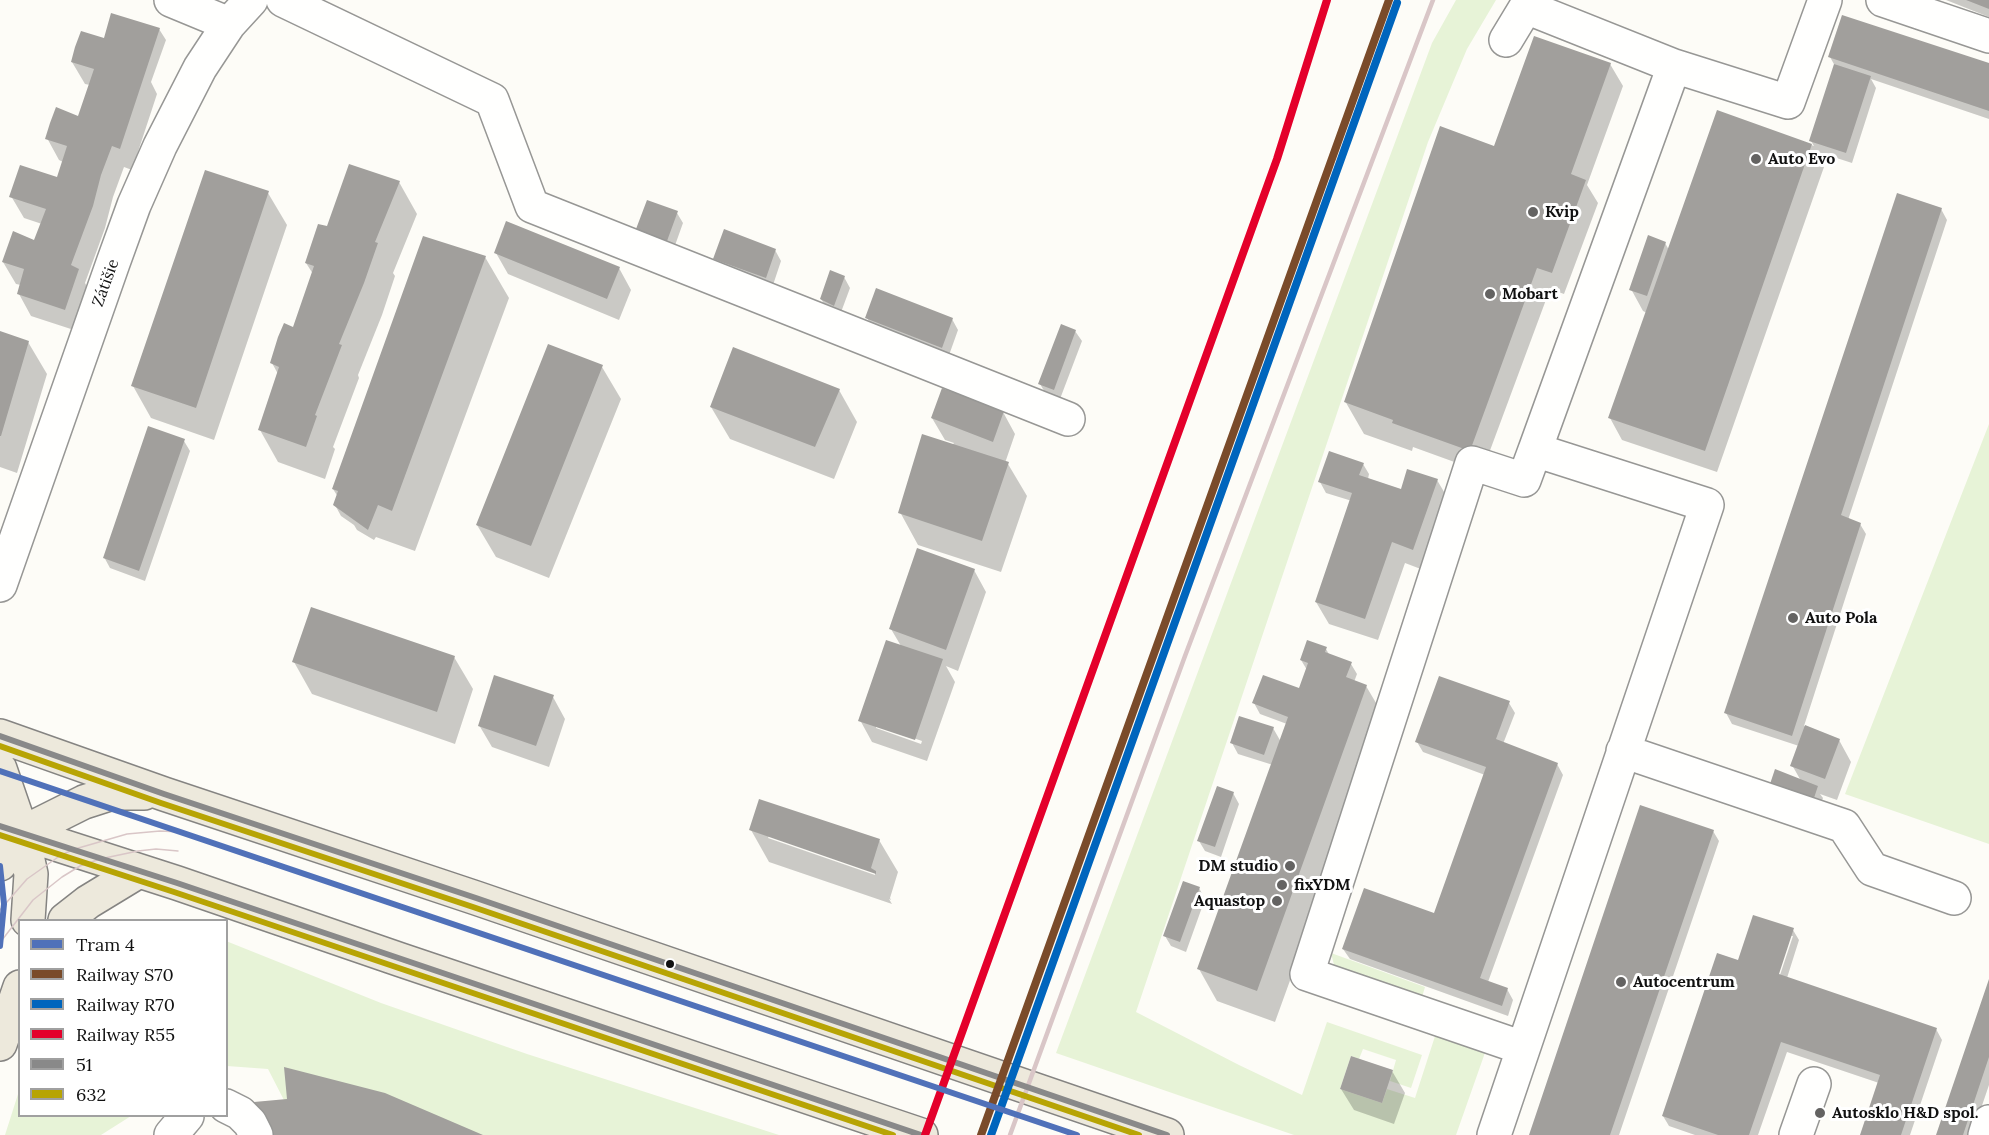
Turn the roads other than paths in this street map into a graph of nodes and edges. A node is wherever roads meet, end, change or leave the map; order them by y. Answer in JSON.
{"nodes":[{"id":1,"x":171,"y":0,"type":"edge"},
{"id":2,"x":251,"y":0,"type":"edge"},
{"id":3,"x":283,"y":0,"type":"edge"},
{"id":4,"x":1825,"y":0,"type":"edge"},
{"id":5,"x":1883,"y":0,"type":"edge"},
{"id":6,"x":229,"y":24,"type":"junction"},
{"id":7,"x":1989,"y":36,"type":"edge"},
{"id":8,"x":1506,"y":40,"type":"dead end"},
{"id":9,"x":1674,"y":66,"type":"junction"},
{"id":10,"x":1068,"y":419,"type":"dead end"},
{"id":11,"x":1535,"y":450,"type":"junction"},
{"id":12,"x":0,"y":585,"type":"edge"},
{"id":13,"x":0,"y":736,"type":"edge"},
{"id":14,"x":1623,"y":751,"type":"junction"},
{"id":15,"x":0,"y":769,"type":"edge"},
{"id":16,"x":164,"y":794,"type":"junction"},
{"id":17,"x":11,"y":829,"type":"edge"},
{"id":18,"x":0,"y":864,"type":"edge"},
{"id":19,"x":139,"y":871,"type":"junction"},
{"id":20,"x":1954,"y":898,"type":"dead end"},
{"id":21,"x":28,"y":919,"type":"edge"},
{"id":22,"x":67,"y":919,"type":"edge"},
{"id":23,"x":18,"y":993,"type":"edge"},
{"id":24,"x":0,"y":1044,"type":"edge"},
{"id":25,"x":1523,"y":1048,"type":"junction"},
{"id":26,"x":1814,"y":1084,"type":"dead end"},
{"id":27,"x":228,"y":1107,"type":"edge"},
{"id":28,"x":187,"y":1117,"type":"edge"},
{"id":29,"x":1989,"y":1122,"type":"edge"},
{"id":30,"x":171,"y":1135,"type":"edge"},
{"id":31,"x":256,"y":1135,"type":"edge"},
{"id":32,"x":921,"y":1135,"type":"edge"},
{"id":33,"x":1167,"y":1135,"type":"edge"},
{"id":34,"x":1494,"y":1135,"type":"edge"},
{"id":35,"x":1796,"y":1135,"type":"edge"},
{"id":36,"x":1985,"y":1135,"type":"edge"}],
"edges":[{"from":1,"to":6,"type":"street"},
{"from":2,"to":6,"type":"street","name":"Zátišie"},
{"from":3,"to":10,"type":"street"},
{"from":4,"to":9,"type":"street"},
{"from":5,"to":7,"type":"street"},
{"from":6,"to":12,"type":"street","name":"Zátišie"},
{"from":8,"to":9,"type":"street"},
{"from":9,"to":11,"type":"street"},
{"from":11,"to":14,"type":"street"},
{"from":11,"to":25,"type":"street"},
{"from":13,"to":16,"type":"main road"},
{"from":14,"to":20,"type":"street"},
{"from":14,"to":25,"type":"street"},
{"from":15,"to":17,"type":"main road"},
{"from":16,"to":17,"type":"main road"},
{"from":16,"to":33,"type":"main road"},
{"from":17,"to":18,"type":"main road"},
{"from":17,"to":19,"type":"main road"},
{"from":17,"to":21,"type":"main road"},
{"from":19,"to":22,"type":"main road"},
{"from":19,"to":32,"type":"main road"},
{"from":23,"to":24,"type":"main road"},
{"from":25,"to":34,"type":"street"},
{"from":26,"to":35,"type":"street"},
{"from":27,"to":31,"type":"street"},
{"from":28,"to":30,"type":"street"},
{"from":29,"to":36,"type":"street"}]}
